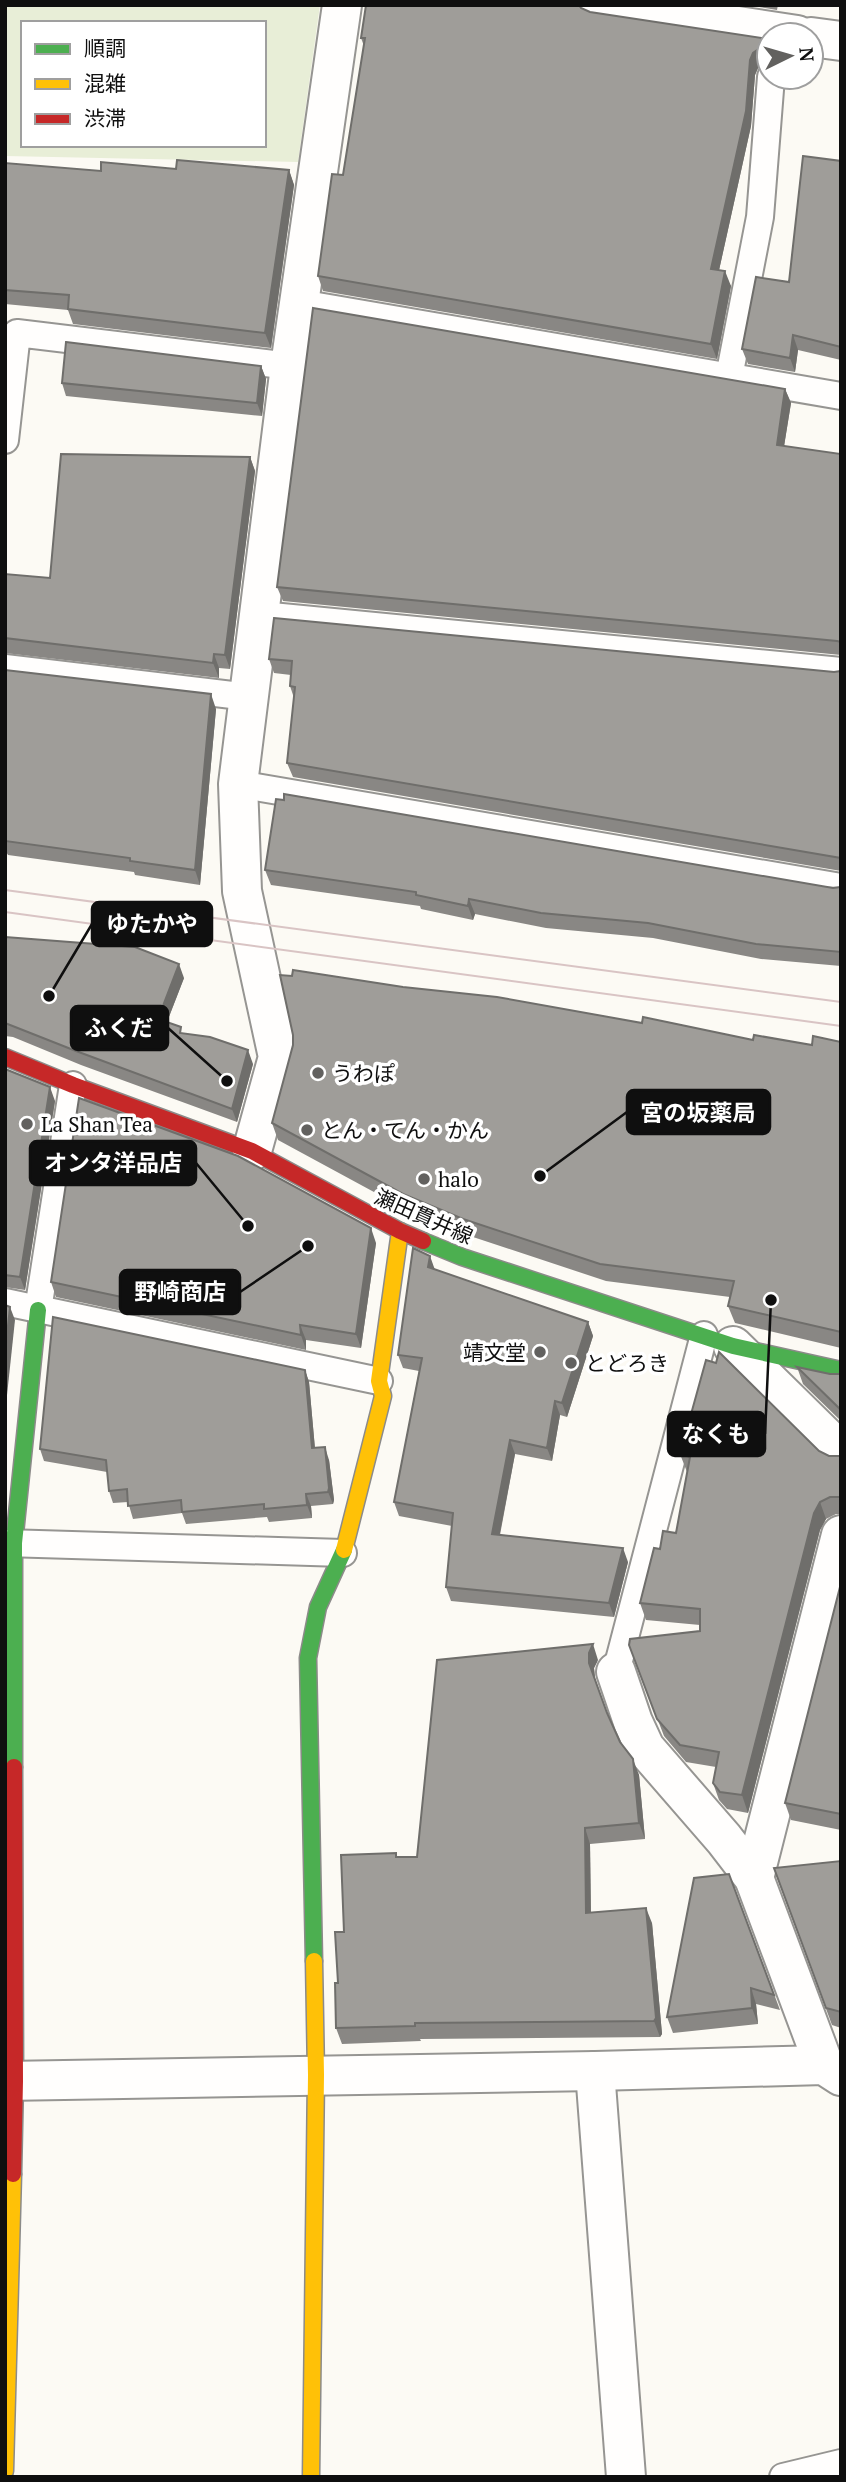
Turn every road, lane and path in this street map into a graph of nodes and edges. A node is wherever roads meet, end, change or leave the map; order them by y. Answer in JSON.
{"nodes":[{"id":1,"x":342,"y":5,"type":"edge"},
{"id":2,"x":599,"y":5,"type":"edge"},
{"id":3,"x":755,"y":30,"type":"edge"},
{"id":4,"x":770,"y":91,"type":"edge"},
{"id":5,"x":300,"y":303,"type":"junction"},
{"id":6,"x":290,"y":366,"type":"junction"},
{"id":7,"x":729,"y":377,"type":"junction"},
{"id":8,"x":841,"y":396,"type":"edge"},
{"id":9,"x":5,"y":440,"type":"edge"},
{"id":10,"x":261,"y":615,"type":"junction"},
{"id":11,"x":5,"y":668,"type":"edge"},
{"id":12,"x":841,"y":671,"type":"edge"},
{"id":13,"x":248,"y":697,"type":"junction"},
{"id":14,"x":238,"y":785,"type":"junction"},
{"id":15,"x":841,"y":887,"type":"edge"},
{"id":16,"x":5,"y":1057,"type":"edge"},
{"id":17,"x":73,"y":1085,"type":"junction"},
{"id":18,"x":252,"y":1151,"type":"junction"},
{"id":19,"x":400,"y":1231,"type":"junction"},
{"id":20,"x":5,"y":1302,"type":"edge"},
{"id":21,"x":38,"y":1310,"type":"junction"},
{"id":22,"x":718,"y":1341,"type":"junction"},
{"id":23,"x":841,"y":1370,"type":"edge"},
{"id":24,"x":380,"y":1381,"type":"junction"},
{"id":25,"x":841,"y":1452,"type":"edge"},
{"id":26,"x":841,"y":1535,"type":"edge"},
{"id":27,"x":9,"y":1543,"type":"edge"},
{"id":28,"x":343,"y":1553,"type":"junction"},
{"id":29,"x":616,"y":1672,"type":"joint"},
{"id":30,"x":754,"y":1878,"type":"junction"},
{"id":31,"x":832,"y":2070,"type":"edge"},
{"id":32,"x":595,"y":2071,"type":"junction"},
{"id":33,"x":316,"y":2075,"type":"junction"},
{"id":34,"x":10,"y":2081,"type":"edge"},
{"id":35,"x":841,"y":2463,"type":"edge"},
{"id":36,"x":5,"y":2471,"type":"edge"},
{"id":37,"x":311,"y":2477,"type":"edge"},
{"id":38,"x":626,"y":2477,"type":"edge"},
{"id":39,"x":783,"y":2477,"type":"edge"}],
"edges":[{"from":1,"to":5,"type":"street"},
{"from":2,"to":3,"type":"street"},
{"from":4,"to":7,"type":"lane"},
{"from":5,"to":6,"type":"street"},
{"from":5,"to":7,"type":"lane"},
{"from":6,"to":9,"type":"lane"},
{"from":6,"to":10,"type":"street"},
{"from":7,"to":8,"type":"lane"},
{"from":10,"to":12,"type":"lane"},
{"from":10,"to":13,"type":"street"},
{"from":11,"to":13,"type":"lane"},
{"from":13,"to":14,"type":"street"},
{"from":14,"to":15,"type":"lane"},
{"from":14,"to":18,"type":"street"},
{"from":16,"to":17,"type":"street","name":"瀬田貫井線"},
{"from":17,"to":18,"type":"street","name":"瀬田貫井線"},
{"from":17,"to":21,"type":"lane"},
{"from":18,"to":19,"type":"street","name":"瀬田貫井線"},
{"from":19,"to":22,"type":"street","name":"瀬田貫井線"},
{"from":19,"to":24,"type":"street"},
{"from":20,"to":21,"type":"lane"},
{"from":21,"to":24,"type":"lane"},
{"from":21,"to":27,"type":"street"},
{"from":22,"to":23,"type":"street","name":"瀬田貫井線"},
{"from":22,"to":25,"type":"street"},
{"from":22,"to":29,"type":"lane"},
{"from":24,"to":28,"type":"street"},
{"from":26,"to":30,"type":"street"},
{"from":27,"to":28,"type":"lane"},
{"from":27,"to":34,"type":"street"},
{"from":28,"to":33,"type":"street"},
{"from":29,"to":30,"type":"street"},
{"from":30,"to":31,"type":"street"},
{"from":31,"to":32,"type":"street"},
{"from":32,"to":33,"type":"street"},
{"from":32,"to":38,"type":"street"},
{"from":33,"to":34,"type":"street"},
{"from":33,"to":37,"type":"street"},
{"from":34,"to":36,"type":"street"},
{"from":35,"to":39,"type":"lane"}]}
